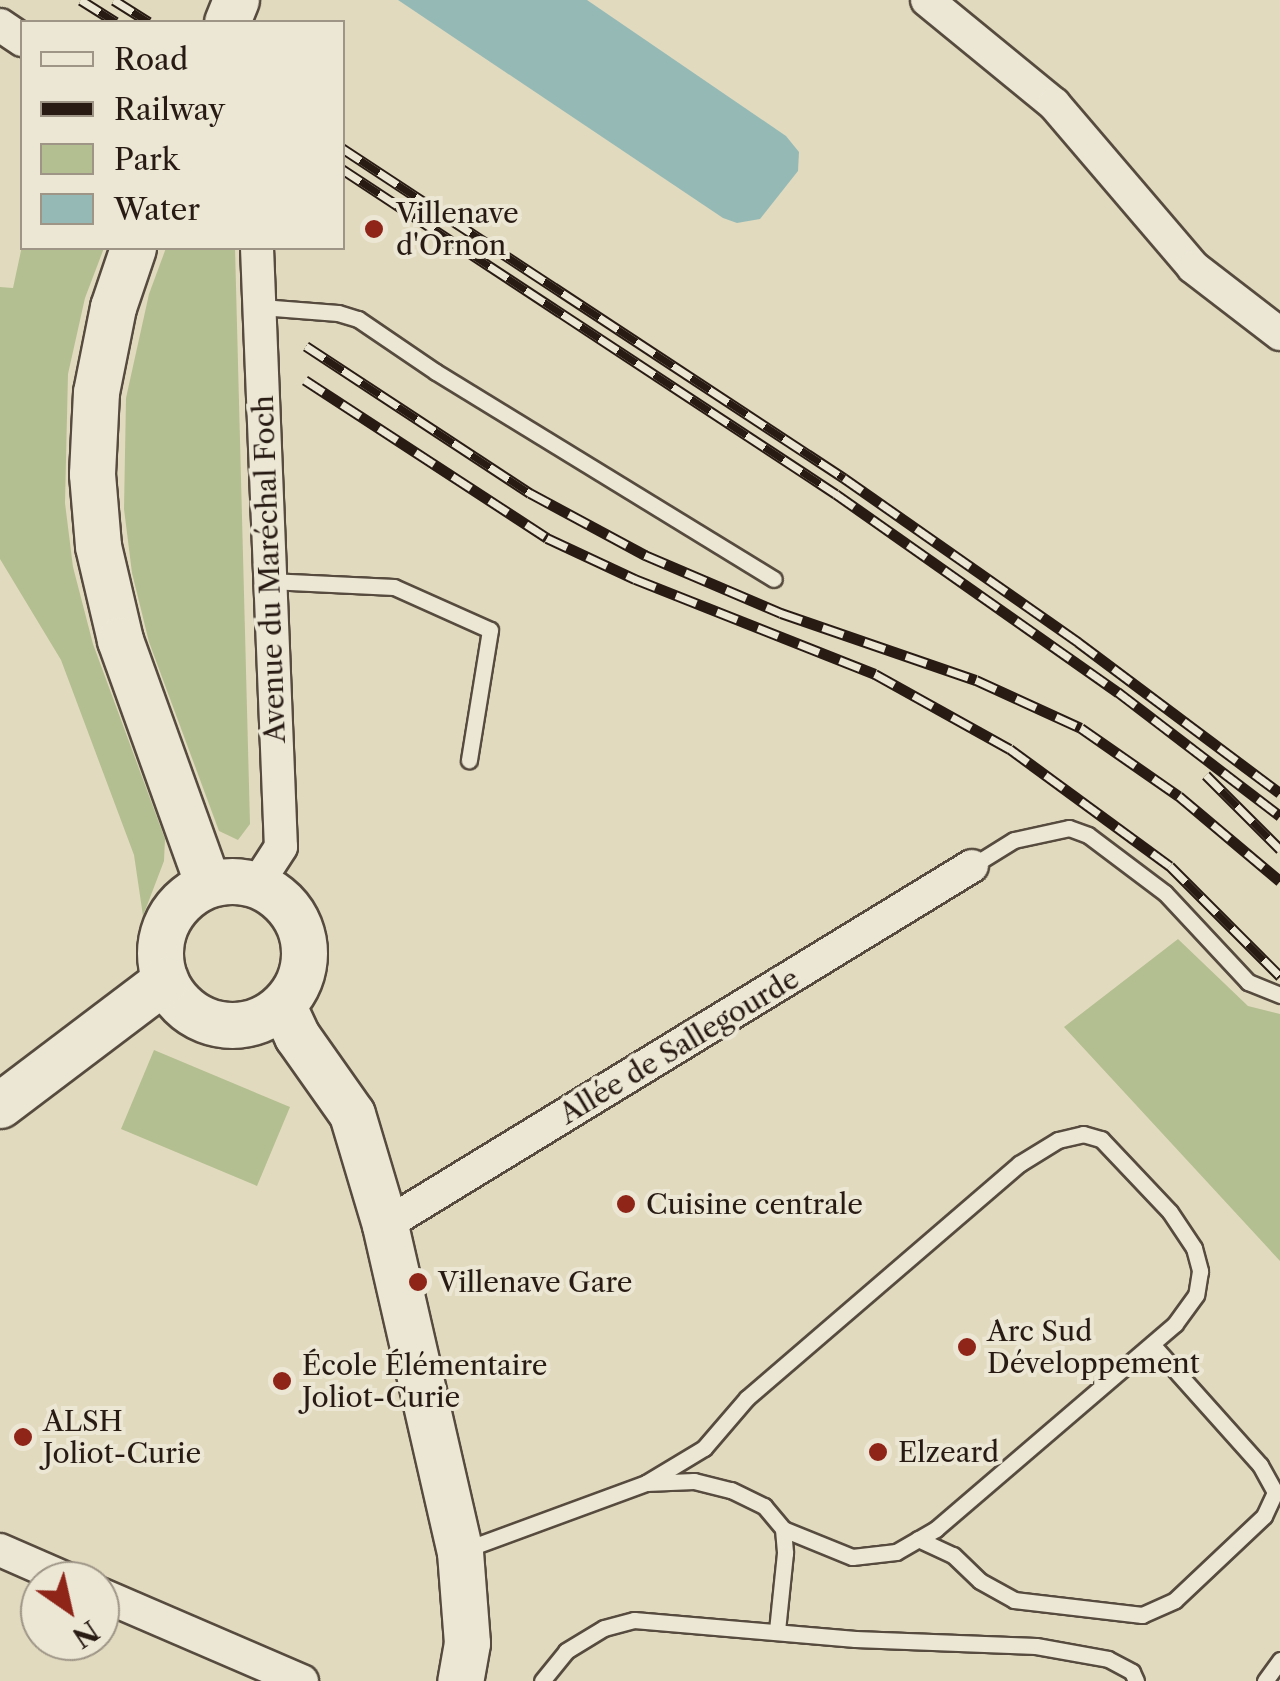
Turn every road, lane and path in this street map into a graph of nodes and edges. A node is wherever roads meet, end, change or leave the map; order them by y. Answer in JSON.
{"nodes":[{"id":1,"x":927,"y":0,"type":"edge"},
{"id":2,"x":133,"y":250,"type":"edge"},
{"id":3,"x":257,"y":250,"type":"edge"},
{"id":4,"x":260,"y":307,"type":"junction"},
{"id":5,"x":1280,"y":334,"type":"edge"},
{"id":6,"x":774,"y":579,"type":"dead end"},
{"id":7,"x":269,"y":581,"type":"junction"},
{"id":8,"x":469,"y":760,"type":"dead end"},
{"id":9,"x":972,"y":866,"type":"joint"},
{"id":10,"x":208,"y":884,"type":"junction"},
{"id":11,"x":257,"y":884,"type":"junction"},
{"id":12,"x":165,"y":980,"type":"junction"},
{"id":13,"x":1280,"y":995,"type":"edge"},
{"id":14,"x":282,"y":1006,"type":"junction"},
{"id":15,"x":0,"y":1105,"type":"edge"},
{"id":16,"x":385,"y":1226,"type":"junction"},
{"id":17,"x":1152,"y":1344,"type":"junction"},
{"id":18,"x":646,"y":1483,"type":"junction"},
{"id":19,"x":783,"y":1529,"type":"junction"},
{"id":20,"x":918,"y":1539,"type":"junction"},
{"id":21,"x":0,"y":1550,"type":"edge"},
{"id":22,"x":460,"y":1552,"type":"junction"},
{"id":23,"x":25,"y":1561,"type":"edge"},
{"id":24,"x":120,"y":1603,"type":"edge"},
{"id":25,"x":778,"y":1631,"type":"junction"},
{"id":26,"x":1280,"y":1660,"type":"edge"},
{"id":27,"x":302,"y":1681,"type":"edge"},
{"id":28,"x":460,"y":1681,"type":"edge"},
{"id":29,"x":542,"y":1681,"type":"edge"},
{"id":30,"x":1136,"y":1681,"type":"edge"},
{"id":31,"x":1265,"y":1681,"type":"edge"}],
"edges":[{"from":1,"to":5,"type":"street"},
{"from":2,"to":10,"type":"main road"},
{"from":3,"to":4,"type":"street","name":"Avenue du Maréchal Foch"},
{"from":4,"to":6,"type":"lane"},
{"from":4,"to":7,"type":"street","name":"Avenue du Maréchal Foch"},
{"from":7,"to":8,"type":"lane"},
{"from":7,"to":11,"type":"street","name":"Avenue du Maréchal Foch"},
{"from":9,"to":13,"type":"lane"},
{"from":9,"to":16,"type":"street","name":"Allée de Sallegourde"},
{"from":10,"to":11,"type":"main road"},
{"from":10,"to":12,"type":"main road"},
{"from":11,"to":14,"type":"main road"},
{"from":12,"to":14,"type":"main road"},
{"from":12,"to":15,"type":"main road"},
{"from":14,"to":16,"type":"main road"},
{"from":16,"to":22,"type":"main road"},
{"from":17,"to":18,"type":"lane"},
{"from":17,"to":20,"type":"lane"},
{"from":17,"to":20,"type":"lane"},
{"from":18,"to":19,"type":"lane"},
{"from":18,"to":22,"type":"lane"},
{"from":19,"to":20,"type":"lane"},
{"from":19,"to":25,"type":"lane"},
{"from":21,"to":23,"type":"street"},
{"from":22,"to":28,"type":"main road"},
{"from":24,"to":27,"type":"street"},
{"from":25,"to":29,"type":"lane"},
{"from":25,"to":30,"type":"lane"},
{"from":26,"to":31,"type":"lane"}]}
